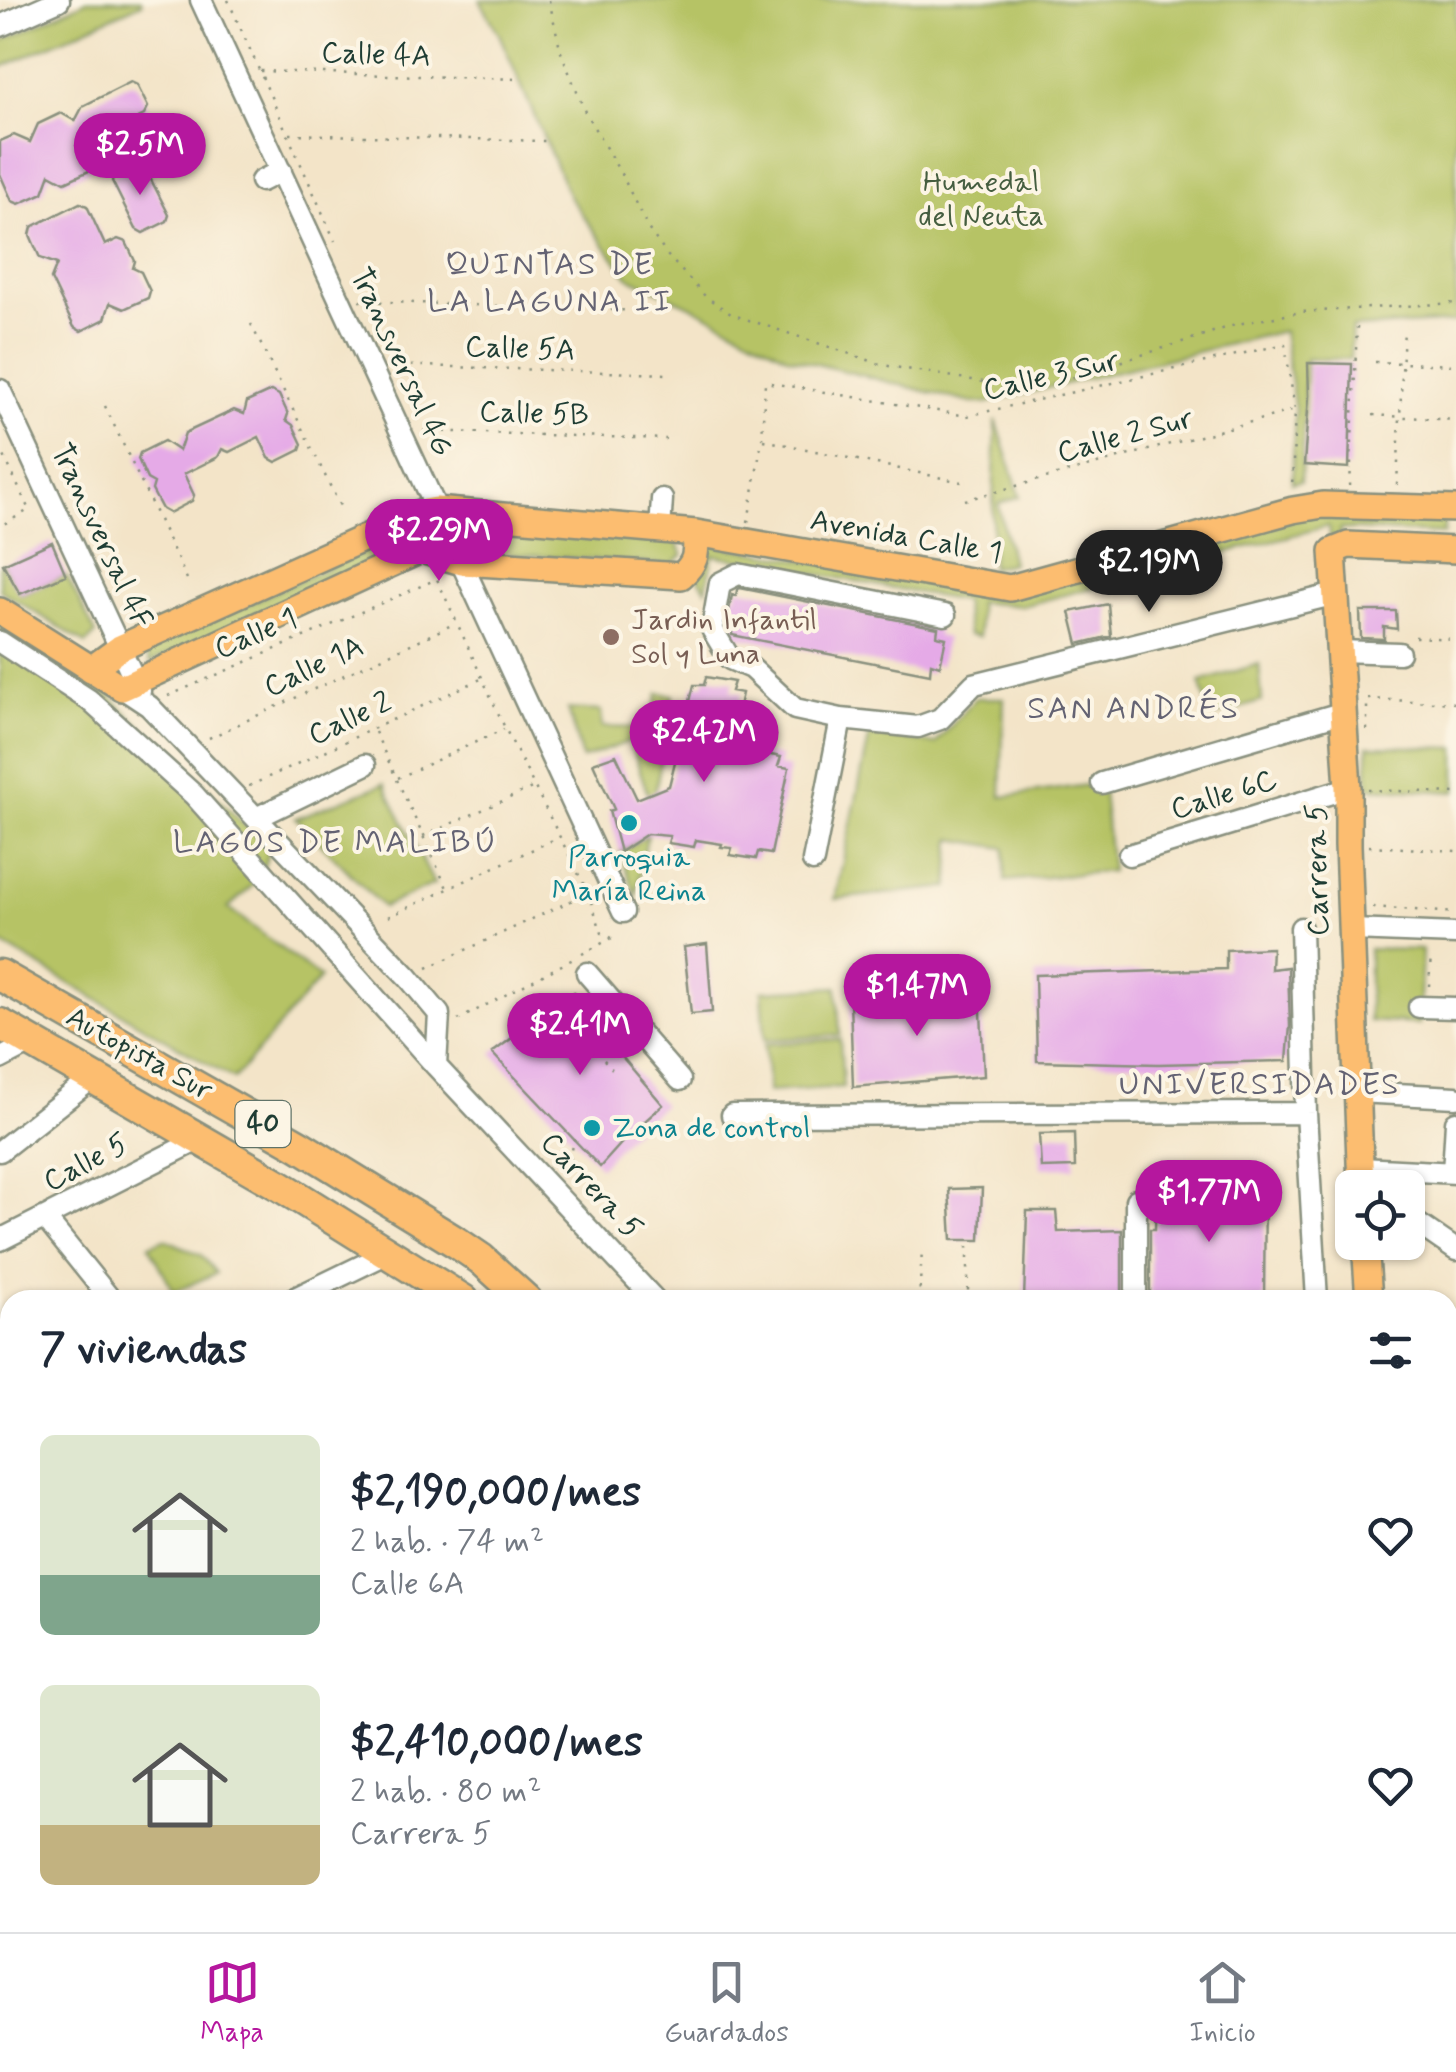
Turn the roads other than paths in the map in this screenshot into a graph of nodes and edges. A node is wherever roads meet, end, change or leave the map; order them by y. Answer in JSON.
{"nodes":[{"id":1,"x":59,"y":0,"type":"edge"},
{"id":2,"x":201,"y":0,"type":"edge"},
{"id":3,"x":0,"y":26,"type":"edge"},
{"id":4,"x":0,"y":390,"type":"edge"},
{"id":5,"x":662,"y":500,"type":"dead end"},
{"id":6,"x":1456,"y":509,"type":"edge"},
{"id":7,"x":436,"y":510,"type":"junction"},
{"id":8,"x":660,"y":530,"type":"junction"},
{"id":9,"x":696,"y":533,"type":"junction"},
{"id":10,"x":1456,"y":550,"type":"edge"},
{"id":11,"x":462,"y":562,"type":"junction"},
{"id":12,"x":1336,"y":594,"type":"junction"},
{"id":13,"x":0,"y":611,"type":"edge"},
{"id":14,"x":945,"y":615,"type":"dead end"},
{"id":15,"x":0,"y":642,"type":"edge"},
{"id":16,"x":120,"y":648,"type":"junction"},
{"id":17,"x":1339,"y":651,"type":"junction"},
{"id":18,"x":1399,"y":653,"type":"dead end"},
{"id":19,"x":114,"y":680,"type":"junction"},
{"id":20,"x":90,"y":700,"type":"junction"},
{"id":21,"x":1344,"y":712,"type":"junction"},
{"id":22,"x":840,"y":719,"type":"junction"},
{"id":23,"x":365,"y":765,"type":"dead end"},
{"id":24,"x":1102,"y":783,"type":"dead end"},
{"id":25,"x":1348,"y":788,"type":"junction"},
{"id":26,"x":256,"y":818,"type":"junction"},
{"id":27,"x":1129,"y":855,"type":"dead end"},
{"id":28,"x":813,"y":861,"type":"dead end"},
{"id":29,"x":622,"y":912,"type":"road end"},
{"id":30,"x":1301,"y":928,"type":"dead end"},
{"id":31,"x":1352,"y":930,"type":"junction"},
{"id":32,"x":1456,"y":934,"type":"edge"},
{"id":33,"x":587,"y":972,"type":"dead end"},
{"id":34,"x":0,"y":976,"type":"edge"},
{"id":35,"x":1424,"y":1007,"type":"road end"},
{"id":36,"x":1456,"y":1008,"type":"edge"},
{"id":37,"x":0,"y":1024,"type":"edge"},
{"id":38,"x":33,"y":1042,"type":"junction"},
{"id":39,"x":0,"y":1059,"type":"edge"},
{"id":40,"x":436,"y":1066,"type":"junction"},
{"id":41,"x":94,"y":1077,"type":"junction"},
{"id":42,"x":680,"y":1080,"type":"dead end"},
{"id":43,"x":1356,"y":1092,"type":"junction"},
{"id":44,"x":1456,"y":1097,"type":"edge"},
{"id":45,"x":1306,"y":1113,"type":"junction"},
{"id":46,"x":732,"y":1115,"type":"dead end"},
{"id":47,"x":1456,"y":1122,"type":"edge"},
{"id":48,"x":200,"y":1139,"type":"junction"},
{"id":49,"x":0,"y":1151,"type":"edge"},
{"id":50,"x":1361,"y":1170,"type":"edge"},
{"id":51,"x":1455,"y":1172,"type":"edge"},
{"id":52,"x":1425,"y":1175,"type":"edge"},
{"id":53,"x":1136,"y":1200,"type":"dead end"},
{"id":54,"x":45,"y":1218,"type":"junction"},
{"id":55,"x":1425,"y":1229,"type":"edge"},
{"id":56,"x":0,"y":1240,"type":"edge"},
{"id":57,"x":1456,"y":1250,"type":"edge"},
{"id":58,"x":388,"y":1253,"type":"junction"},
{"id":59,"x":1367,"y":1260,"type":"edge"},
{"id":60,"x":103,"y":1290,"type":"edge"},
{"id":61,"x":312,"y":1290,"type":"edge"},
{"id":62,"x":447,"y":1290,"type":"edge"},
{"id":63,"x":518,"y":1290,"type":"edge"},
{"id":64,"x":646,"y":1290,"type":"edge"},
{"id":65,"x":1136,"y":1290,"type":"edge"},
{"id":66,"x":1317,"y":1290,"type":"edge"},
{"id":67,"x":1370,"y":1290,"type":"edge"}],
"edges":[{"from":1,"to":3,"type":"street"},
{"from":2,"to":7,"type":"street","name":"Transversal 4G"},
{"from":4,"to":16,"type":"street","name":"Transversal 4F"},
{"from":5,"to":8,"type":"street"},
{"from":6,"to":9,"type":"main road","name":"Avenida Calle 1"},
{"from":7,"to":8,"type":"main road","name":"Avenida Calle 1"},
{"from":7,"to":11,"type":"street","name":"Transversal 4G"},
{"from":7,"to":16,"type":"main road","name":"Avenida Calle 1"},
{"from":8,"to":9,"type":"main road","name":"Avenida Calle 1"},
{"from":9,"to":11,"type":"main road"},
{"from":10,"to":12,"type":"main road","name":"Carrera 5"},
{"from":11,"to":19,"type":"main road"},
{"from":11,"to":29,"type":"street","name":"Transversal 4G"},
{"from":12,"to":17,"type":"main road","name":"Carrera 5"},
{"from":12,"to":22,"type":"street"},
{"from":13,"to":19,"type":"main road"},
{"from":14,"to":22,"type":"street"},
{"from":15,"to":20,"type":"street","name":"Carrera 5"},
{"from":16,"to":19,"type":"main road","name":"Avenida Calle 1"},
{"from":16,"to":19,"type":"street","name":"Transversal 4F"},
{"from":17,"to":18,"type":"street"},
{"from":17,"to":21,"type":"main road","name":"Carrera 5"},
{"from":19,"to":20,"type":"street"},
{"from":19,"to":26,"type":"street"},
{"from":20,"to":40,"type":"street","name":"Carrera 5"},
{"from":21,"to":24,"type":"street"},
{"from":21,"to":25,"type":"main road","name":"Carrera 5"},
{"from":22,"to":28,"type":"street"},
{"from":23,"to":26,"type":"street"},
{"from":25,"to":27,"type":"street","name":"Calle 6C"},
{"from":25,"to":31,"type":"main road","name":"Carrera 5"},
{"from":26,"to":40,"type":"street"},
{"from":30,"to":45,"type":"street"},
{"from":31,"to":32,"type":"street"},
{"from":31,"to":43,"type":"main road","name":"Carrera 5"},
{"from":33,"to":42,"type":"street"},
{"from":34,"to":63,"type":"highway","name":"Autopista Sur","number":"40"},
{"from":35,"to":36,"type":"street"},
{"from":37,"to":38,"type":"highway","name":"Autopista Sur","number":"40"},
{"from":38,"to":39,"type":"street"},
{"from":38,"to":41,"type":"highway","name":"Autopista Sur","number":"40"},
{"from":40,"to":64,"type":"street","name":"Carrera 5"},
{"from":41,"to":48,"type":"highway","name":"Autopista Sur","number":"40"},
{"from":41,"to":49,"type":"street"},
{"from":43,"to":44,"type":"street"},
{"from":43,"to":50,"type":"main road","name":"Carrera 5"},
{"from":45,"to":46,"type":"street"},
{"from":45,"to":66,"type":"street"},
{"from":47,"to":51,"type":"street"},
{"from":48,"to":54,"type":"street","name":"Calle 5"},
{"from":48,"to":58,"type":"highway","name":"Autopista Sur","number":"40"},
{"from":51,"to":52,"type":"street"},
{"from":53,"to":65,"type":"street"},
{"from":54,"to":56,"type":"street","name":"Calle 5"},
{"from":54,"to":60,"type":"street"},
{"from":55,"to":57,"type":"street"},
{"from":58,"to":61,"type":"street"},
{"from":58,"to":62,"type":"highway","name":"Autopista Sur","number":"40"},
{"from":59,"to":67,"type":"main road"}]}
